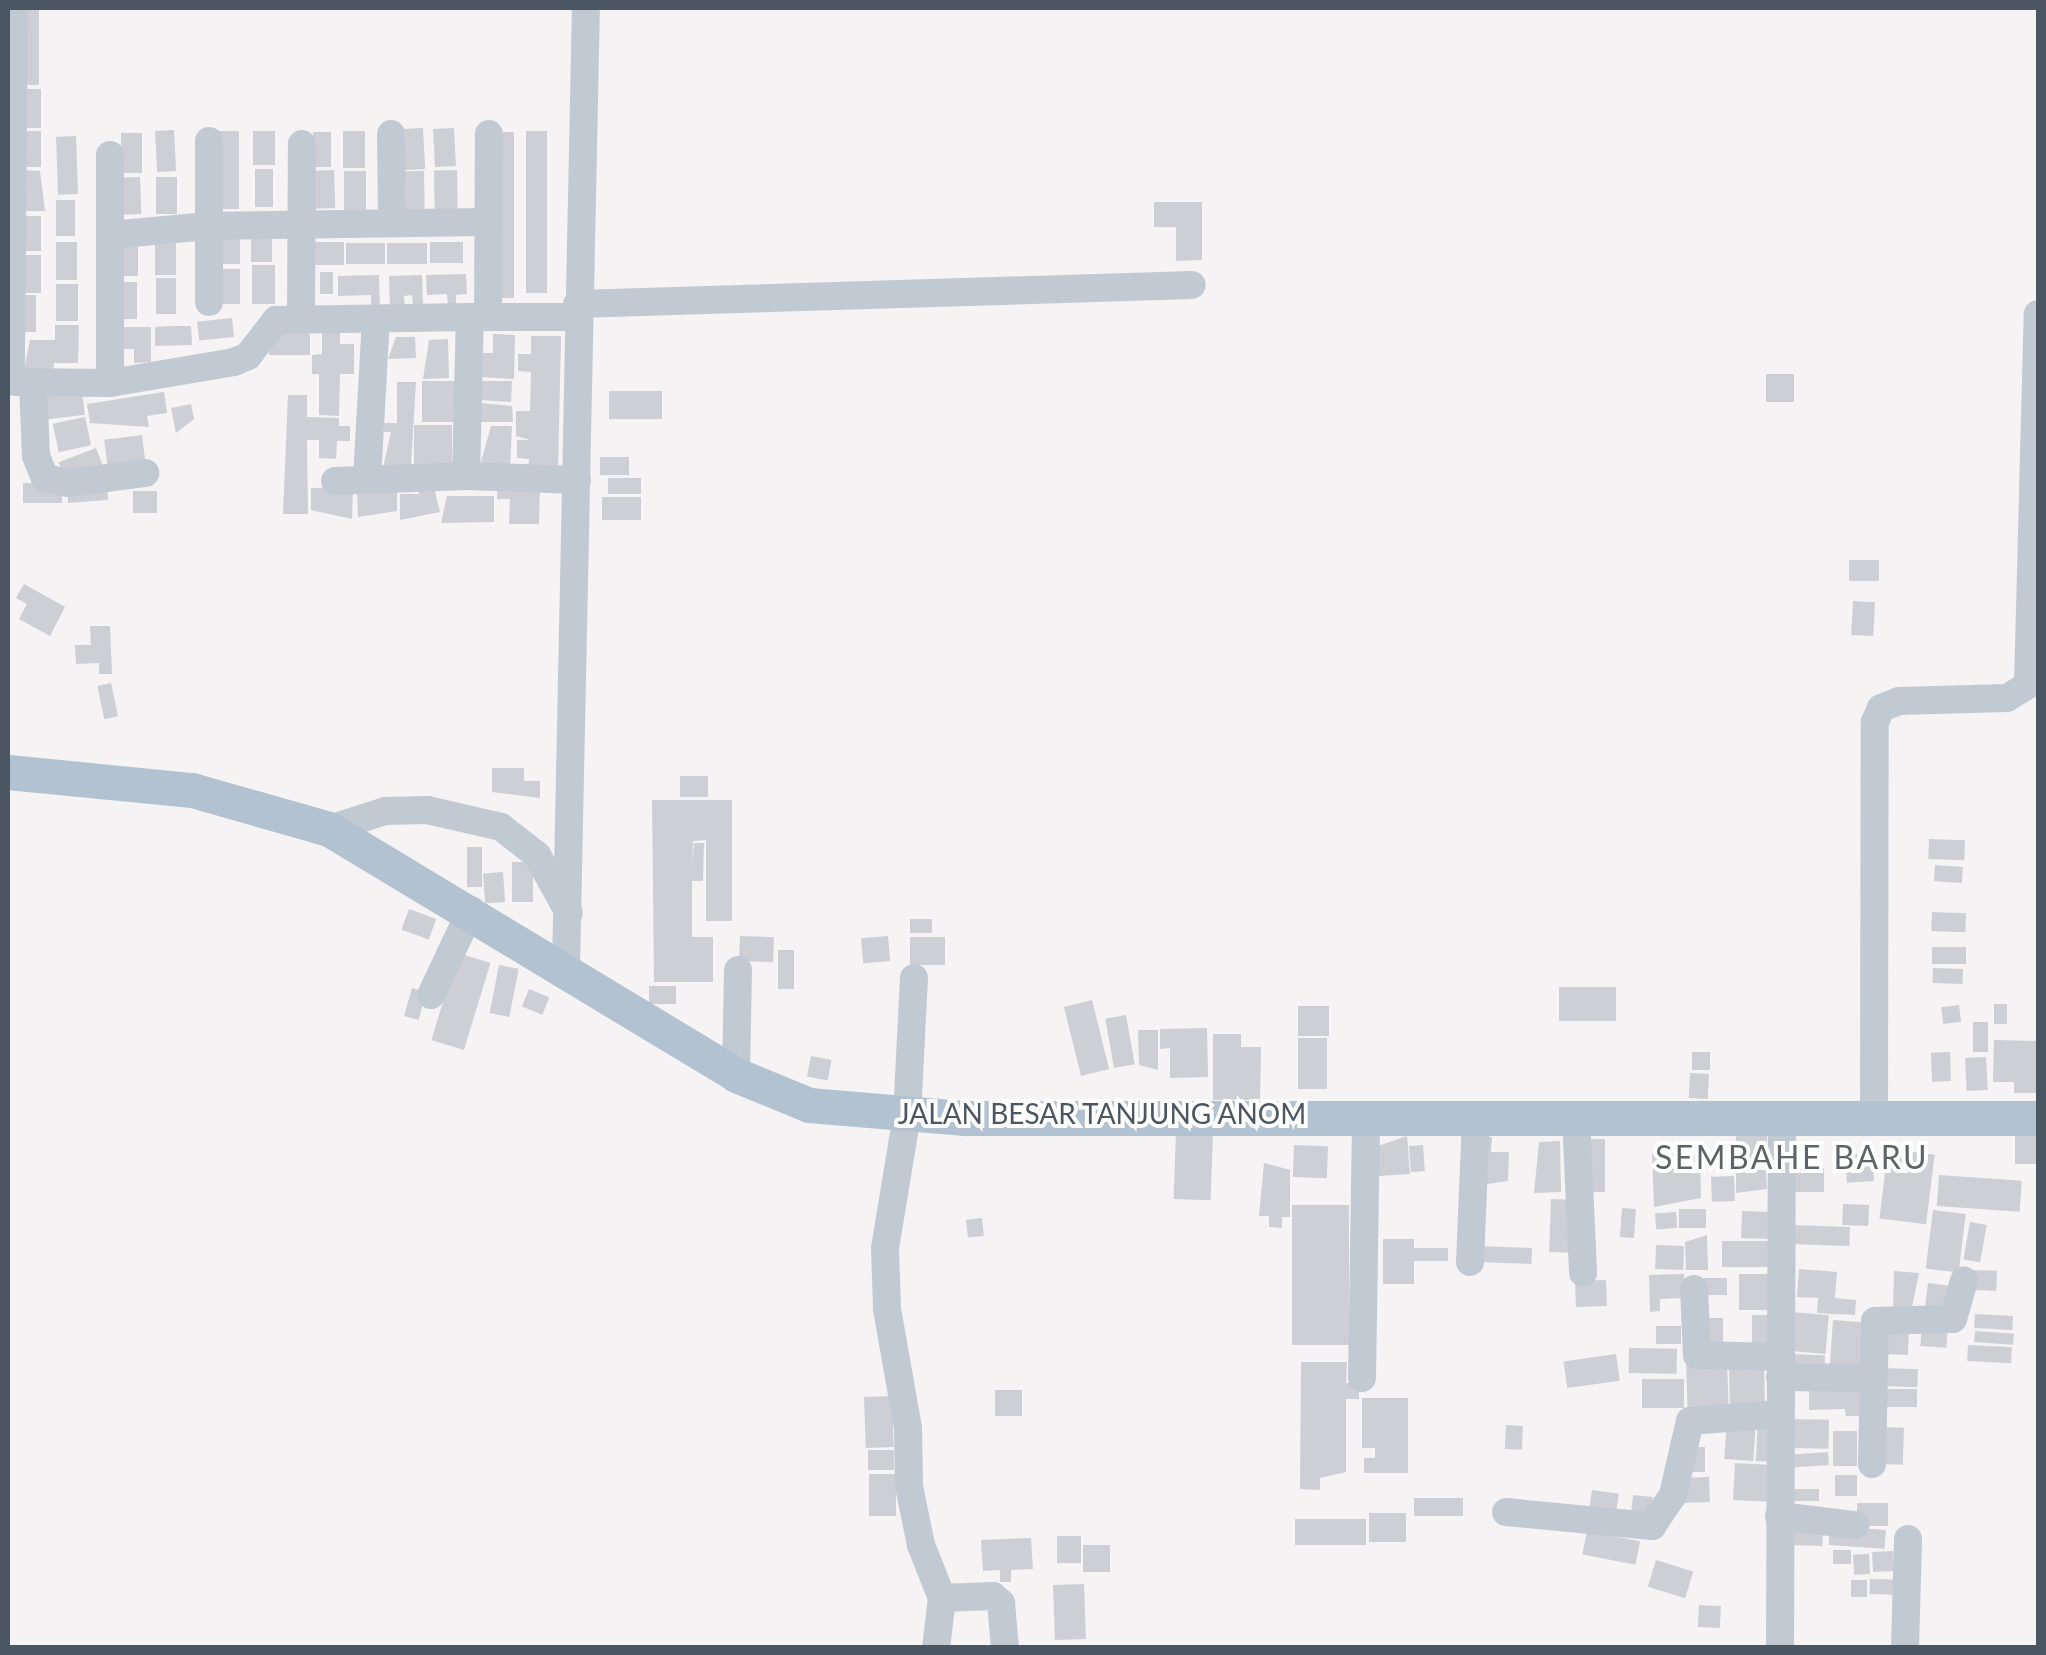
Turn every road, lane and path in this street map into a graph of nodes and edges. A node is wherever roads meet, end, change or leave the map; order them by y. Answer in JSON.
{"nodes":[{"id":1,"x":14,"y":8,"type":"edge"},
{"id":2,"x":586,"y":8,"type":"edge"},
{"id":3,"x":391,"y":134,"type":"dead end"},
{"id":4,"x":488,"y":134,"type":"dead end"},
{"id":5,"x":209,"y":141,"type":"dead end"},
{"id":6,"x":302,"y":144,"type":"dead end"},
{"id":7,"x":110,"y":155,"type":"dead end"},
{"id":8,"x":392,"y":222,"type":"junction"},
{"id":9,"x":487,"y":222,"type":"junction"},
{"id":10,"x":303,"y":224,"type":"junction"},
{"id":11,"x":209,"y":226,"type":"junction"},
{"id":12,"x":110,"y":235,"type":"junction"},
{"id":13,"x":1192,"y":285,"type":"dead end"},
{"id":14,"x":209,"y":302,"type":"dead end"},
{"id":15,"x":577,"y":311,"type":"junction"},
{"id":16,"x":2038,"y":314,"type":"edge"},
{"id":17,"x":479,"y":317,"type":"junction"},
{"id":18,"x":301,"y":319,"type":"junction"},
{"id":19,"x":376,"y":320,"type":"junction"},
{"id":20,"x":110,"y":383,"type":"junction"},
{"id":21,"x":32,"y":384,"type":"junction"},
{"id":22,"x":146,"y":473,"type":"dead end"},
{"id":23,"x":466,"y":476,"type":"junction"},
{"id":24,"x":368,"y":479,"type":"junction"},
{"id":25,"x":577,"y":480,"type":"junction"},
{"id":26,"x":335,"y":481,"type":"dead end"},
{"id":27,"x":8,"y":772,"type":"edge"},
{"id":28,"x":329,"y":828,"type":"junction"},
{"id":29,"x":471,"y":910,"type":"junction"},
{"id":30,"x":572,"y":917,"type":"junction"},
{"id":31,"x":566,"y":967,"type":"junction"},
{"id":32,"x":738,"y":970,"type":"dead end"},
{"id":33,"x":914,"y":978,"type":"dead end"},
{"id":34,"x":432,"y":995,"type":"dead end"},
{"id":35,"x":736,"y":1075,"type":"junction"},
{"id":36,"x":1366,"y":1115,"type":"junction"},
{"id":37,"x":908,"y":1116,"type":"junction"},
{"id":38,"x":1782,"y":1116,"type":"junction"},
{"id":39,"x":1874,"y":1116,"type":"junction"},
{"id":40,"x":1576,"y":1117,"type":"junction"},
{"id":41,"x":2038,"y":1118,"type":"edge"},
{"id":42,"x":1476,"y":1119,"type":"junction"},
{"id":43,"x":1470,"y":1262,"type":"dead end"},
{"id":44,"x":1583,"y":1273,"type":"dead end"},
{"id":45,"x":1964,"y":1280,"type":"dead end"},
{"id":46,"x":1694,"y":1289,"type":"dead end"},
{"id":47,"x":1780,"y":1367,"type":"junction"},
{"id":48,"x":1362,"y":1378,"type":"dead end"},
{"id":49,"x":1874,"y":1378,"type":"junction"},
{"id":50,"x":1780,"y":1414,"type":"junction"},
{"id":51,"x":1872,"y":1464,"type":"dead end"},
{"id":52,"x":1506,"y":1512,"type":"dead end"},
{"id":53,"x":1779,"y":1516,"type":"junction"},
{"id":54,"x":1855,"y":1524,"type":"dead end"},
{"id":55,"x":1908,"y":1539,"type":"dead end"},
{"id":56,"x":942,"y":1598,"type":"junction"},
{"id":57,"x":936,"y":1648,"type":"edge"},
{"id":58,"x":1005,"y":1648,"type":"edge"},
{"id":59,"x":1780,"y":1648,"type":"edge"},
{"id":60,"x":1905,"y":1648,"type":"edge"}],
"edges":[{"from":1,"to":21,"type":"street"},
{"from":2,"to":15,"type":"street"},
{"from":3,"to":8,"type":"street"},
{"from":4,"to":9,"type":"street"},
{"from":5,"to":11,"type":"street"},
{"from":6,"to":10,"type":"street"},
{"from":7,"to":12,"type":"street"},
{"from":8,"to":9,"type":"street"},
{"from":8,"to":10,"type":"street"},
{"from":9,"to":17,"type":"street"},
{"from":10,"to":11,"type":"street"},
{"from":10,"to":18,"type":"street"},
{"from":11,"to":12,"type":"street"},
{"from":11,"to":14,"type":"street"},
{"from":12,"to":20,"type":"street"},
{"from":13,"to":15,"type":"street"},
{"from":15,"to":17,"type":"street"},
{"from":15,"to":25,"type":"street"},
{"from":16,"to":39,"type":"street"},
{"from":17,"to":19,"type":"street"},
{"from":17,"to":23,"type":"street"},
{"from":18,"to":19,"type":"street"},
{"from":18,"to":20,"type":"street"},
{"from":19,"to":24,"type":"street"},
{"from":20,"to":21,"type":"street"},
{"from":21,"to":22,"type":"street"},
{"from":23,"to":24,"type":"street"},
{"from":23,"to":25,"type":"street"},
{"from":24,"to":26,"type":"street"},
{"from":25,"to":30,"type":"street"},
{"from":27,"to":28,"type":"main road","name":"JALAN BESAR TANJUNG ANOM"},
{"from":28,"to":29,"type":"main road","name":"JALAN BESAR TANJUNG ANOM"},
{"from":28,"to":30,"type":"street"},
{"from":29,"to":31,"type":"main road","name":"JALAN BESAR TANJUNG ANOM"},
{"from":29,"to":34,"type":"street"},
{"from":30,"to":31,"type":"street"},
{"from":31,"to":35,"type":"main road","name":"JALAN BESAR TANJUNG ANOM"},
{"from":32,"to":35,"type":"street"},
{"from":33,"to":37,"type":"street"},
{"from":35,"to":37,"type":"main road","name":"JALAN BESAR TANJUNG ANOM"},
{"from":36,"to":37,"type":"main road","name":"JALAN BESAR TANJUNG ANOM"},
{"from":36,"to":42,"type":"main road","name":"JALAN BESAR TANJUNG ANOM"},
{"from":36,"to":48,"type":"street"},
{"from":37,"to":56,"type":"street"},
{"from":38,"to":39,"type":"main road","name":"JALAN BESAR TANJUNG ANOM"},
{"from":38,"to":40,"type":"main road","name":"JALAN BESAR TANJUNG ANOM"},
{"from":38,"to":47,"type":"street"},
{"from":39,"to":41,"type":"main road","name":"JALAN BESAR TANJUNG ANOM"},
{"from":40,"to":42,"type":"main road","name":"JALAN BESAR TANJUNG ANOM"},
{"from":40,"to":44,"type":"street"},
{"from":42,"to":43,"type":"street"},
{"from":45,"to":49,"type":"street"},
{"from":46,"to":47,"type":"street"},
{"from":47,"to":49,"type":"street"},
{"from":47,"to":50,"type":"street"},
{"from":49,"to":51,"type":"street"},
{"from":50,"to":52,"type":"street"},
{"from":50,"to":53,"type":"street"},
{"from":53,"to":54,"type":"street"},
{"from":53,"to":59,"type":"street"},
{"from":55,"to":60,"type":"street"},
{"from":56,"to":57,"type":"street"},
{"from":56,"to":58,"type":"street"}]}
